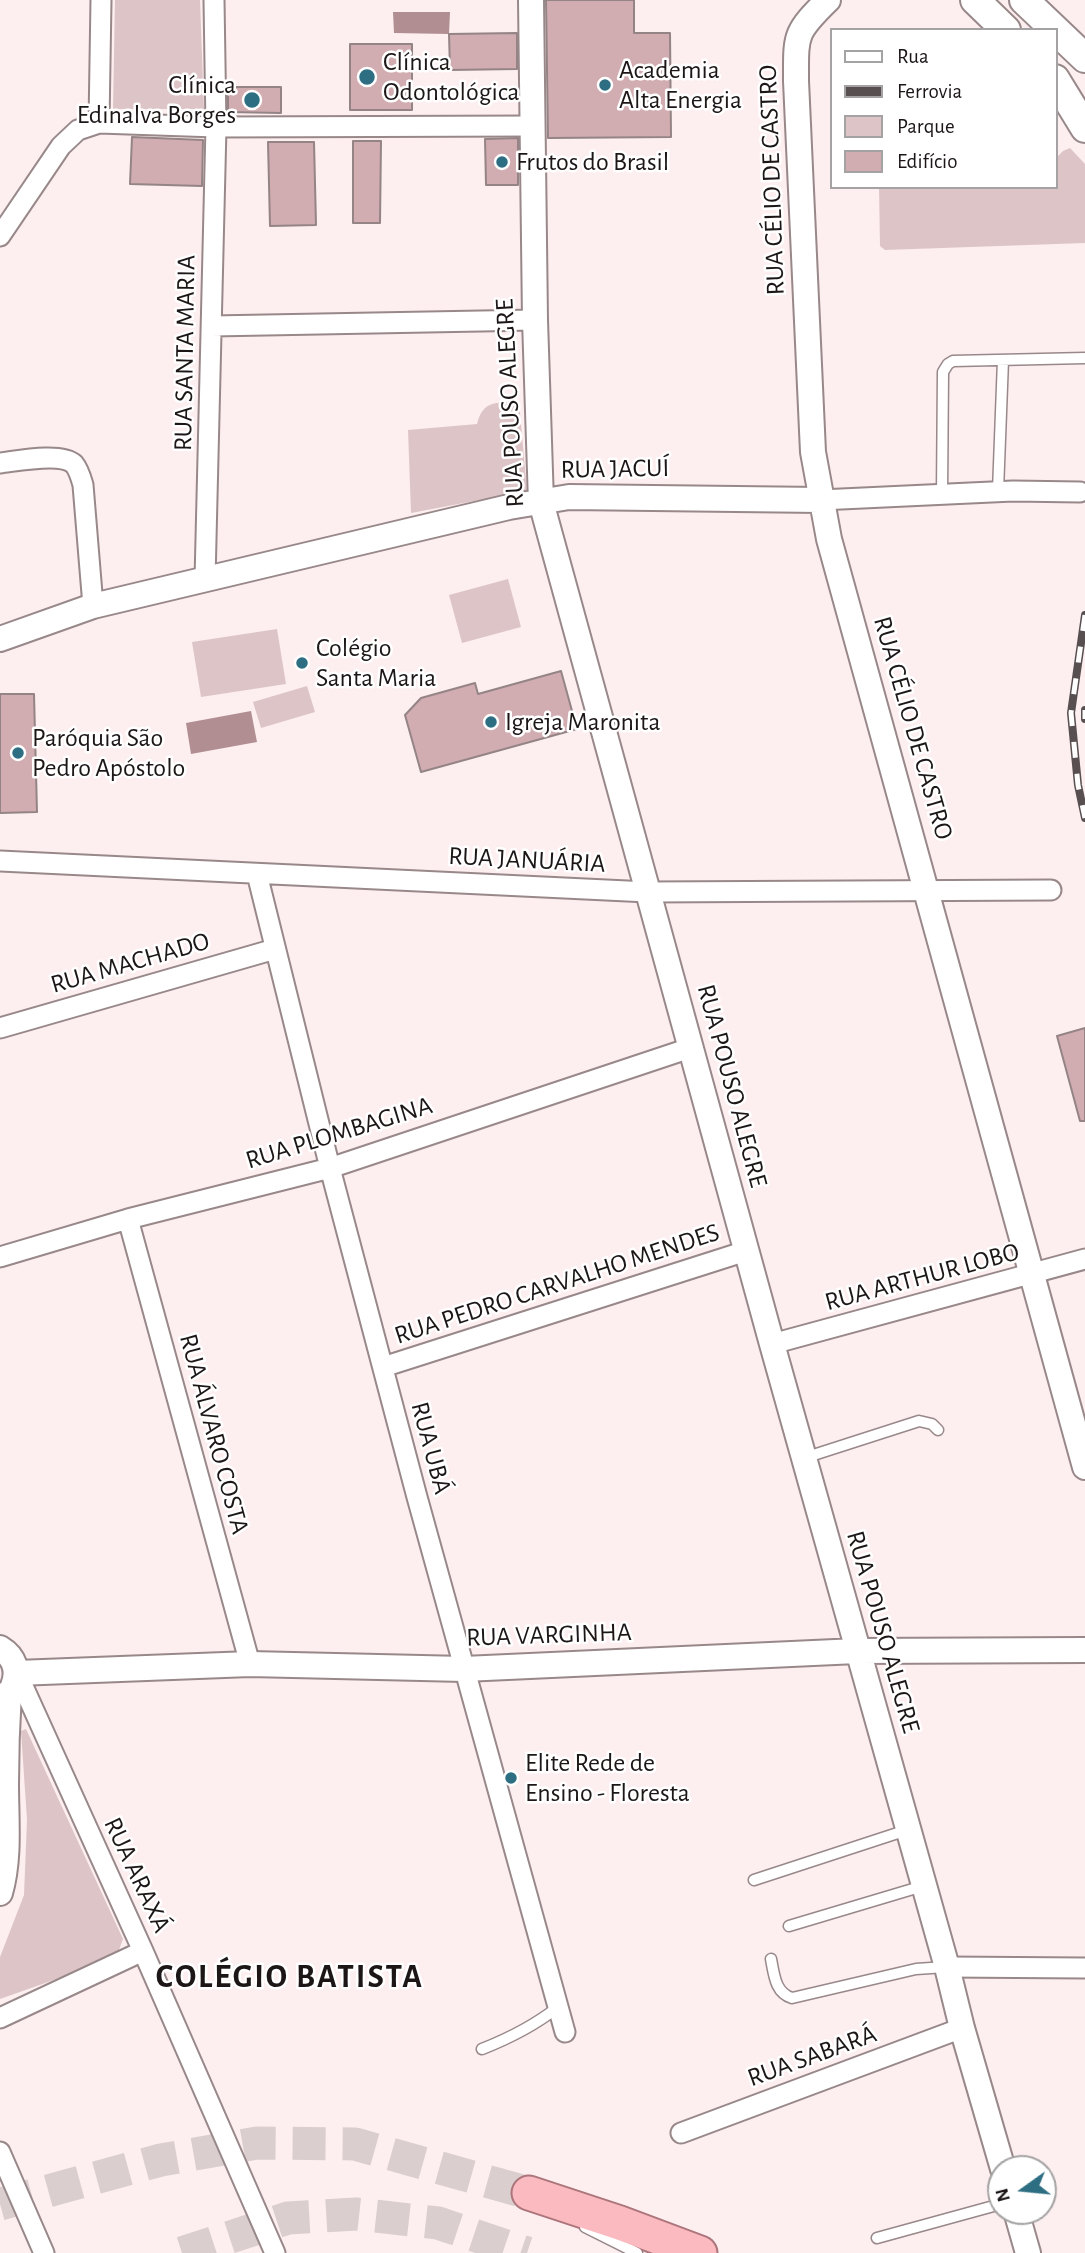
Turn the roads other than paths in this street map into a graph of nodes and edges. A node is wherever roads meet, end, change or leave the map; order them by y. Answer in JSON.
{"nodes":[{"id":1,"x":101,"y":0,"type":"edge"},
{"id":2,"x":214,"y":0,"type":"edge"},
{"id":3,"x":531,"y":0,"type":"edge"},
{"id":4,"x":828,"y":0,"type":"edge"},
{"id":5,"x":975,"y":0,"type":"edge"},
{"id":6,"x":1024,"y":0,"type":"edge"},
{"id":7,"x":1004,"y":28,"type":"edge"},
{"id":8,"x":1053,"y":28,"type":"edge"},
{"id":9,"x":1057,"y":31,"type":"edge"},
{"id":10,"x":1085,"y":58,"type":"edge"},
{"id":11,"x":1057,"y":79,"type":"edge"},
{"id":12,"x":1057,"y":80,"type":"edge"},
{"id":13,"x":1085,"y":101,"type":"edge"},
{"id":14,"x":99,"y":123,"type":"junction"},
{"id":15,"x":534,"y":126,"type":"junction"},
{"id":16,"x":216,"y":127,"type":"junction"},
{"id":17,"x":1085,"y":128,"type":"edge"},
{"id":18,"x":0,"y":236,"type":"edge"},
{"id":19,"x":535,"y":320,"type":"junction"},
{"id":20,"x":212,"y":326,"type":"junction"},
{"id":21,"x":1085,"y":358,"type":"edge"},
{"id":22,"x":1003,"y":360,"type":"junction"},
{"id":23,"x":0,"y":463,"type":"edge"},
{"id":24,"x":999,"y":491,"type":"junction"},
{"id":25,"x":1080,"y":492,"type":"dead end"},
{"id":26,"x":942,"y":494,"type":"junction"},
{"id":27,"x":820,"y":500,"type":"junction"},
{"id":28,"x":541,"y":502,"type":"junction"},
{"id":29,"x":205,"y":580,"type":"junction"},
{"id":30,"x":93,"y":606,"type":"junction"},
{"id":31,"x":0,"y":639,"type":"edge"},
{"id":32,"x":0,"y":861,"type":"edge"},
{"id":33,"x":257,"y":874,"type":"junction"},
{"id":34,"x":927,"y":889,"type":"junction"},
{"id":35,"x":1051,"y":890,"type":"dead end"},
{"id":36,"x":648,"y":892,"type":"junction"},
{"id":37,"x":275,"y":948,"type":"junction"},
{"id":38,"x":0,"y":1028,"type":"edge"},
{"id":39,"x":690,"y":1048,"type":"junction"},
{"id":40,"x":330,"y":1168,"type":"junction"},
{"id":41,"x":128,"y":1219,"type":"junction"},
{"id":42,"x":746,"y":1251,"type":"junction"},
{"id":43,"x":0,"y":1257,"type":"edge"},
{"id":44,"x":1085,"y":1259,"type":"edge"},
{"id":45,"x":1030,"y":1275,"type":"junction"},
{"id":46,"x":772,"y":1344,"type":"junction"},
{"id":47,"x":383,"y":1367,"type":"junction"},
{"id":48,"x":937,"y":1430,"type":"dead end"},
{"id":49,"x":803,"y":1459,"type":"junction"},
{"id":50,"x":1085,"y":1467,"type":"edge"},
{"id":51,"x":0,"y":1648,"type":"edge"},
{"id":52,"x":1085,"y":1650,"type":"edge"},
{"id":53,"x":858,"y":1651,"type":"junction"},
{"id":54,"x":250,"y":1664,"type":"junction"},
{"id":55,"x":464,"y":1669,"type":"junction"},
{"id":56,"x":9,"y":1688,"type":"edge"},
{"id":57,"x":3,"y":1774,"type":"edge"},
{"id":58,"x":908,"y":1830,"type":"junction"},
{"id":59,"x":754,"y":1880,"type":"dead end"},
{"id":60,"x":923,"y":1885,"type":"junction"},
{"id":61,"x":0,"y":1893,"type":"edge"},
{"id":62,"x":789,"y":1926,"type":"dead end"},
{"id":63,"x":144,"y":1951,"type":"junction"},
{"id":64,"x":771,"y":1959,"type":"dead end"},
{"id":65,"x":947,"y":1967,"type":"junction"},
{"id":66,"x":1085,"y":1968,"type":"edge"},
{"id":67,"x":558,"y":2007,"type":"junction"},
{"id":68,"x":0,"y":2018,"type":"edge"},
{"id":69,"x":962,"y":2028,"type":"junction"},
{"id":70,"x":565,"y":2032,"type":"dead end"},
{"id":71,"x":482,"y":2049,"type":"dead end"},
{"id":72,"x":681,"y":2133,"type":"dead end"},
{"id":73,"x":0,"y":2152,"type":"edge"},
{"id":74,"x":999,"y":2155,"type":"edge"},
{"id":75,"x":529,"y":2193,"type":"tunnel mouth"},
{"id":76,"x":987,"y":2208,"type":"edge"},
{"id":77,"x":580,"y":2225,"type":"dead end"},
{"id":78,"x":1020,"y":2225,"type":"edge"},
{"id":79,"x":877,"y":2238,"type":"dead end"},
{"id":80,"x":44,"y":2253,"type":"edge"},
{"id":81,"x":275,"y":2253,"type":"edge"},
{"id":82,"x":637,"y":2253,"type":"edge"},
{"id":83,"x":700,"y":2253,"type":"edge"},
{"id":84,"x":1028,"y":2253,"type":"edge"}],
"edges":[{"from":1,"to":14,"type":"street"},
{"from":2,"to":16,"type":"street","name":"RUA SANTA MARIA"},
{"from":3,"to":15,"type":"street","name":"RUA POUSO ALEGRE"},
{"from":4,"to":27,"type":"street","name":"RUA CÉLIO DE CASTRO"},
{"from":5,"to":7,"type":"main road"},
{"from":6,"to":8,"type":"main road"},
{"from":9,"to":10,"type":"main road"},
{"from":11,"to":13,"type":"main road"},
{"from":12,"to":17,"type":"main road"},
{"from":14,"to":16,"type":"street"},
{"from":14,"to":18,"type":"street"},
{"from":15,"to":16,"type":"street"},
{"from":15,"to":19,"type":"street","name":"RUA POUSO ALEGRE"},
{"from":16,"to":20,"type":"street","name":"RUA SANTA MARIA"},
{"from":19,"to":20,"type":"street"},
{"from":19,"to":28,"type":"street","name":"RUA POUSO ALEGRE"},
{"from":20,"to":29,"type":"street","name":"RUA SANTA MARIA"},
{"from":21,"to":22,"type":"lane"},
{"from":22,"to":24,"type":"lane"},
{"from":22,"to":26,"type":"lane"},
{"from":23,"to":30,"type":"street"},
{"from":24,"to":25,"type":"street","name":"RUA JACUÍ"},
{"from":24,"to":26,"type":"street","name":"RUA JACUÍ"},
{"from":26,"to":27,"type":"street","name":"RUA JACUÍ"},
{"from":27,"to":28,"type":"street","name":"RUA JACUÍ"},
{"from":27,"to":34,"type":"street","name":"RUA CÉLIO DE CASTRO"},
{"from":28,"to":29,"type":"street","name":"RUA JACUÍ"},
{"from":28,"to":36,"type":"street","name":"RUA POUSO ALEGRE"},
{"from":29,"to":30,"type":"street","name":"RUA JACUÍ"},
{"from":30,"to":31,"type":"street","name":"RUA JACUÍ"},
{"from":32,"to":33,"type":"street","name":"RUA JANUÁRIA"},
{"from":33,"to":36,"type":"street","name":"RUA JANUÁRIA"},
{"from":33,"to":37,"type":"street","name":"RUA UBÁ"},
{"from":34,"to":35,"type":"street","name":"RUA JANUÁRIA"},
{"from":34,"to":36,"type":"street","name":"RUA JANUÁRIA"},
{"from":34,"to":45,"type":"street","name":"RUA CÉLIO DE CASTRO"},
{"from":36,"to":39,"type":"street","name":"RUA POUSO ALEGRE"},
{"from":37,"to":38,"type":"street","name":"RUA MACHADO"},
{"from":37,"to":40,"type":"street","name":"RUA UBÁ"},
{"from":39,"to":40,"type":"street","name":"RUA PLOMBAGINA"},
{"from":39,"to":42,"type":"street","name":"RUA POUSO ALEGRE"},
{"from":40,"to":41,"type":"street","name":"RUA PLOMBAGINA"},
{"from":40,"to":47,"type":"street","name":"RUA UBÁ"},
{"from":41,"to":43,"type":"street","name":"RUA PLOMBAGINA"},
{"from":41,"to":54,"type":"street","name":"RUA ÁLVARO COSTA"},
{"from":42,"to":46,"type":"street","name":"RUA POUSO ALEGRE"},
{"from":42,"to":47,"type":"street","name":"RUA PEDRO CARVALHO MENDES"},
{"from":44,"to":45,"type":"street","name":"RUA ARTHUR LOBO"},
{"from":45,"to":46,"type":"street","name":"RUA ARTHUR LOBO"},
{"from":45,"to":50,"type":"street","name":"RUA CÉLIO DE CASTRO"},
{"from":46,"to":49,"type":"street","name":"RUA POUSO ALEGRE"},
{"from":47,"to":55,"type":"street","name":"RUA UBÁ"},
{"from":48,"to":49,"type":"lane"},
{"from":49,"to":53,"type":"street","name":"RUA POUSO ALEGRE"},
{"from":51,"to":56,"type":"street"},
{"from":52,"to":53,"type":"street","name":"RUA VARGINHA"},
{"from":53,"to":55,"type":"street","name":"RUA VARGINHA"},
{"from":53,"to":58,"type":"street","name":"RUA POUSO ALEGRE"},
{"from":54,"to":55,"type":"street","name":"RUA VARGINHA"},
{"from":54,"to":56,"type":"street","name":"RUA VARGINHA"},
{"from":55,"to":67,"type":"street","name":"RUA UBÁ"},
{"from":56,"to":57,"type":"street"},
{"from":56,"to":63,"type":"street","name":"RUA ARAXÁ"},
{"from":57,"to":61,"type":"street"},
{"from":58,"to":59,"type":"lane"},
{"from":58,"to":60,"type":"street","name":"RUA POUSO ALEGRE"},
{"from":60,"to":62,"type":"lane"},
{"from":60,"to":65,"type":"street","name":"RUA POUSO ALEGRE"},
{"from":63,"to":68,"type":"street"},
{"from":63,"to":81,"type":"street","name":"RUA ARAXÁ"},
{"from":64,"to":65,"type":"lane"},
{"from":65,"to":66,"type":"street"},
{"from":65,"to":69,"type":"street","name":"RUA POUSO ALEGRE"},
{"from":67,"to":70,"type":"street","name":"RUA UBÁ"},
{"from":67,"to":71,"type":"lane"},
{"from":69,"to":72,"type":"street","name":"RUA SABARÁ"},
{"from":69,"to":74,"type":"street","name":"RUA POUSO ALEGRE"},
{"from":73,"to":80,"type":"street"},
{"from":75,"to":83,"type":"highway"},
{"from":76,"to":79,"type":"lane"},
{"from":77,"to":82,"type":"lane"},
{"from":78,"to":84,"type":"street"}]}
